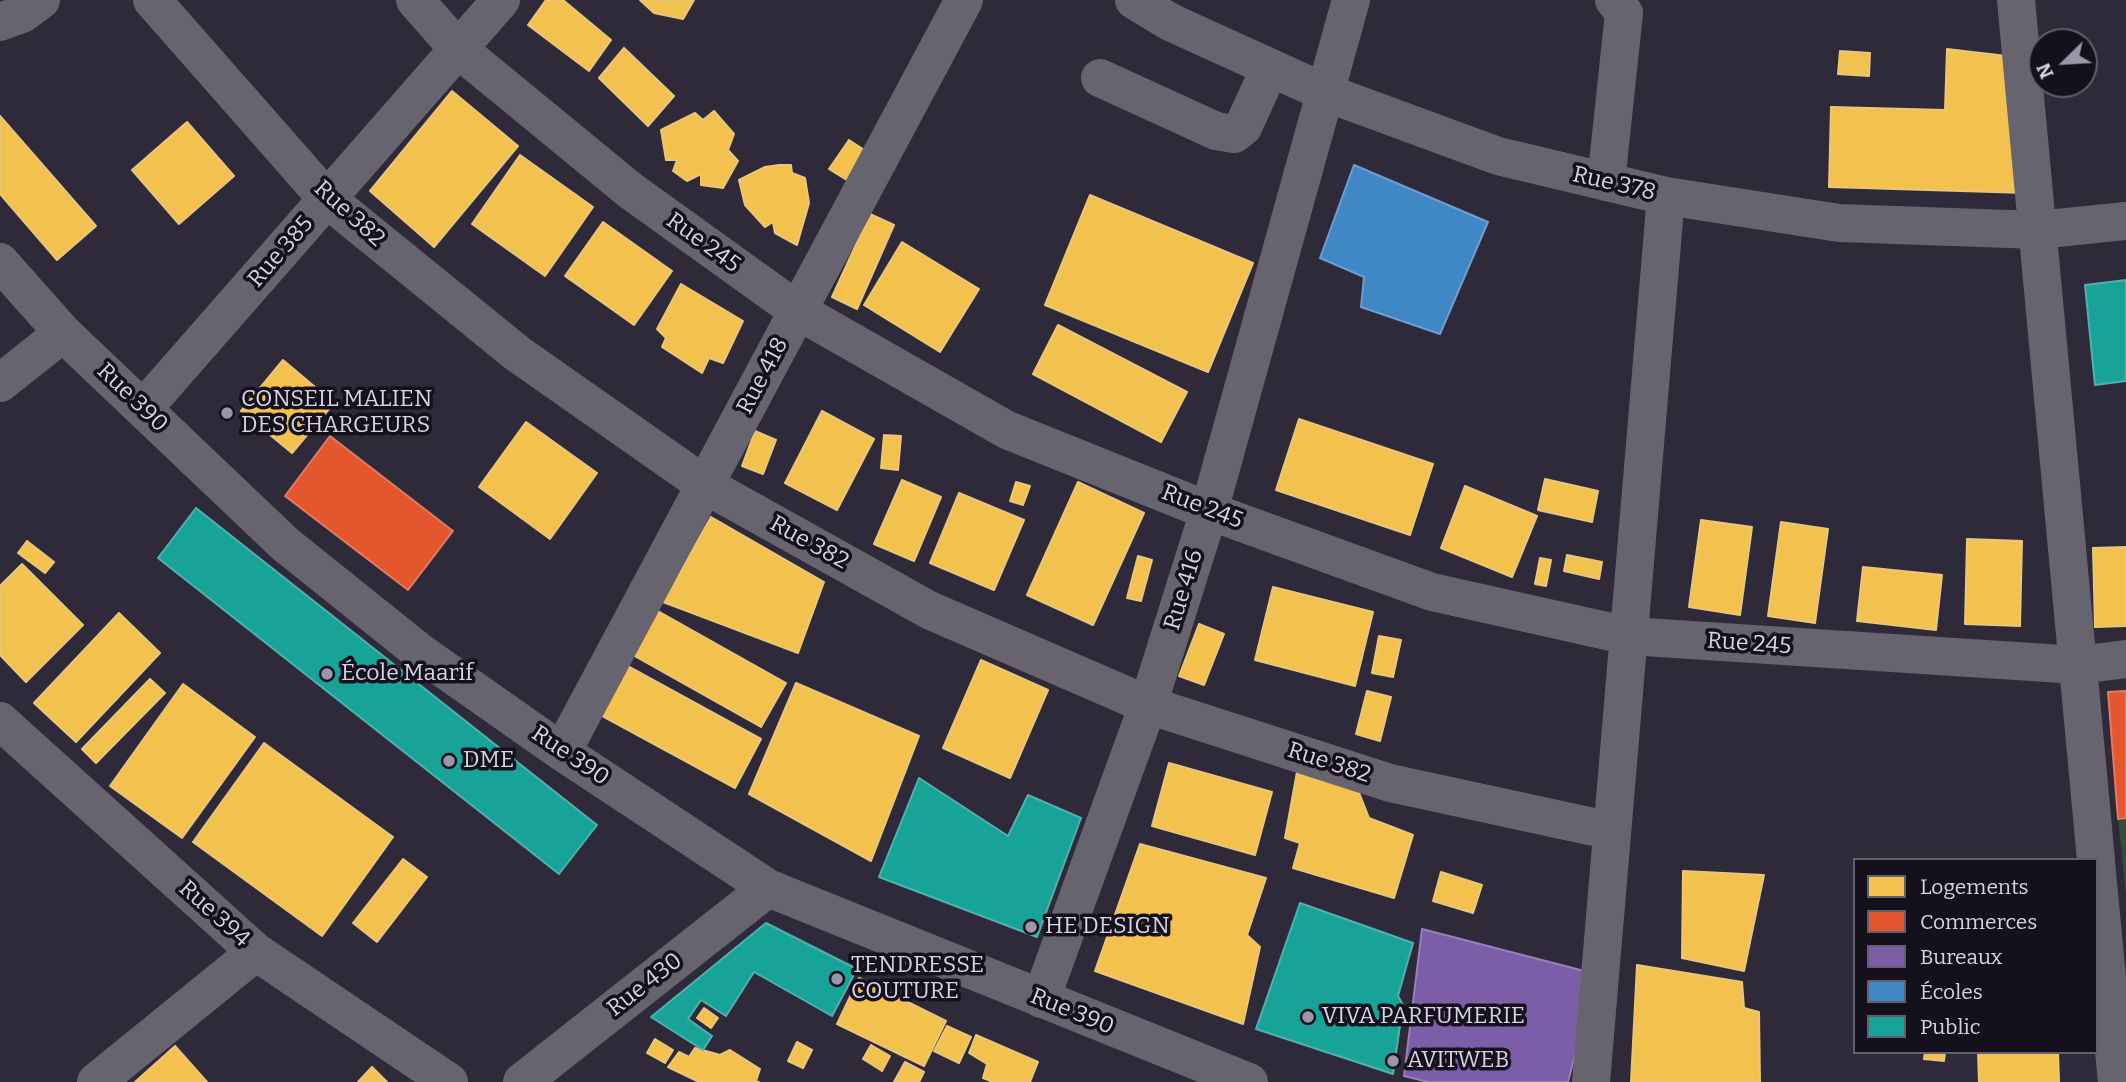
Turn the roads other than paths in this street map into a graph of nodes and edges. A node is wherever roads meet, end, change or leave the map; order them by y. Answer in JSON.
{"nodes":[{"id":1,"x":41,"y":0,"type":"edge"},
{"id":2,"x":152,"y":0,"type":"edge"},
{"id":3,"x":415,"y":0,"type":"edge"},
{"id":4,"x":501,"y":0,"type":"edge"},
{"id":5,"x":964,"y":0,"type":"edge"},
{"id":6,"x":1134,"y":0,"type":"edge"},
{"id":7,"x":1351,"y":0,"type":"edge"},
{"id":8,"x":1614,"y":0,"type":"edge"},
{"id":9,"x":2017,"y":0,"type":"edge"},
{"id":10,"x":0,"y":22,"type":"edge"},
{"id":11,"x":458,"y":49,"type":"junction"},
{"id":12,"x":1270,"y":68,"type":"junction"},
{"id":13,"x":1100,"y":78,"type":"dead end"},
{"id":14,"x":1324,"y":92,"type":"junction"},
{"id":15,"x":1606,"y":182,"type":"junction"},
{"id":16,"x":1666,"y":196,"type":"junction"},
{"id":17,"x":327,"y":199,"type":"junction"},
{"id":18,"x":2126,"y":221,"type":"edge"},
{"id":19,"x":2038,"y":230,"type":"junction"},
{"id":20,"x":0,"y":262,"type":"edge"},
{"id":21,"x":798,"y":311,"type":"junction"},
{"id":22,"x":63,"y":333,"type":"junction"},
{"id":23,"x":0,"y":383,"type":"edge"},
{"id":24,"x":144,"y":409,"type":"junction"},
{"id":25,"x":705,"y":485,"type":"junction"},
{"id":26,"x":1209,"y":511,"type":"junction"},
{"id":27,"x":1629,"y":636,"type":"junction"},
{"id":28,"x":2126,"y":659,"type":"edge"},
{"id":29,"x":2078,"y":665,"type":"junction"},
{"id":30,"x":1148,"y":705,"type":"junction"},
{"id":31,"x":0,"y":721,"type":"edge"},
{"id":32,"x":562,"y":752,"type":"junction"},
{"id":33,"x":1612,"y":831,"type":"junction"},
{"id":34,"x":2096,"y":858,"type":"edge"},
{"id":35,"x":2098,"y":882,"type":"edge"},
{"id":36,"x":768,"y":888,"type":"junction"},
{"id":37,"x":256,"y":952,"type":"junction"},
{"id":38,"x":1041,"y":999,"type":"junction"},
{"id":39,"x":96,"y":1082,"type":"edge"},
{"id":40,"x":449,"y":1082,"type":"edge"},
{"id":41,"x":522,"y":1082,"type":"edge"},
{"id":42,"x":1249,"y":1082,"type":"edge"},
{"id":43,"x":1591,"y":1082,"type":"edge"},
{"id":44,"x":2117,"y":1082,"type":"edge"}],
"edges":[{"from":1,"to":10,"type":"street"},
{"from":2,"to":17,"type":"street","name":"Rue 382"},
{"from":3,"to":11,"type":"street","name":"Rue 245"},
{"from":4,"to":11,"type":"street","name":"Rue 385"},
{"from":5,"to":21,"type":"street","name":"Rue 418"},
{"from":6,"to":12,"type":"street","name":"Rue 378"},
{"from":7,"to":14,"type":"street","name":"Rue 416"},
{"from":8,"to":15,"type":"street"},
{"from":9,"to":19,"type":"street"},
{"from":11,"to":17,"type":"street","name":"Rue 385"},
{"from":11,"to":21,"type":"street","name":"Rue 245"},
{"from":12,"to":13,"type":"street"},
{"from":12,"to":14,"type":"street","name":"Rue 378"},
{"from":14,"to":15,"type":"street","name":"Rue 378"},
{"from":14,"to":26,"type":"street","name":"Rue 416"},
{"from":15,"to":16,"type":"street","name":"Rue 378"},
{"from":16,"to":19,"type":"street","name":"Rue 378"},
{"from":16,"to":27,"type":"street"},
{"from":17,"to":24,"type":"street","name":"Rue 385"},
{"from":17,"to":25,"type":"street","name":"Rue 382"},
{"from":18,"to":19,"type":"street","name":"Rue 378"},
{"from":19,"to":29,"type":"street"},
{"from":20,"to":22,"type":"street","name":"Rue 390"},
{"from":21,"to":25,"type":"street","name":"Rue 418"},
{"from":21,"to":26,"type":"street","name":"Rue 245"},
{"from":22,"to":23,"type":"street"},
{"from":22,"to":24,"type":"street","name":"Rue 390"},
{"from":24,"to":32,"type":"street","name":"Rue 390"},
{"from":25,"to":30,"type":"street","name":"Rue 382"},
{"from":25,"to":32,"type":"street","name":"Rue 418"},
{"from":26,"to":27,"type":"street","name":"Rue 245"},
{"from":26,"to":30,"type":"street","name":"Rue 416"},
{"from":27,"to":29,"type":"street","name":"Rue 245"},
{"from":27,"to":33,"type":"street"},
{"from":28,"to":29,"type":"street","name":"Rue 245"},
{"from":29,"to":34,"type":"street"},
{"from":30,"to":33,"type":"street","name":"Rue 382"},
{"from":30,"to":38,"type":"street","name":"Rue 416"},
{"from":31,"to":37,"type":"street","name":"Rue 394"},
{"from":32,"to":36,"type":"street","name":"Rue 390"},
{"from":33,"to":43,"type":"street"},
{"from":35,"to":44,"type":"street"},
{"from":36,"to":38,"type":"street","name":"Rue 390"},
{"from":36,"to":41,"type":"street","name":"Rue 430"},
{"from":37,"to":39,"type":"street"},
{"from":37,"to":40,"type":"street","name":"Rue 394"},
{"from":38,"to":42,"type":"street","name":"Rue 390"}]}
